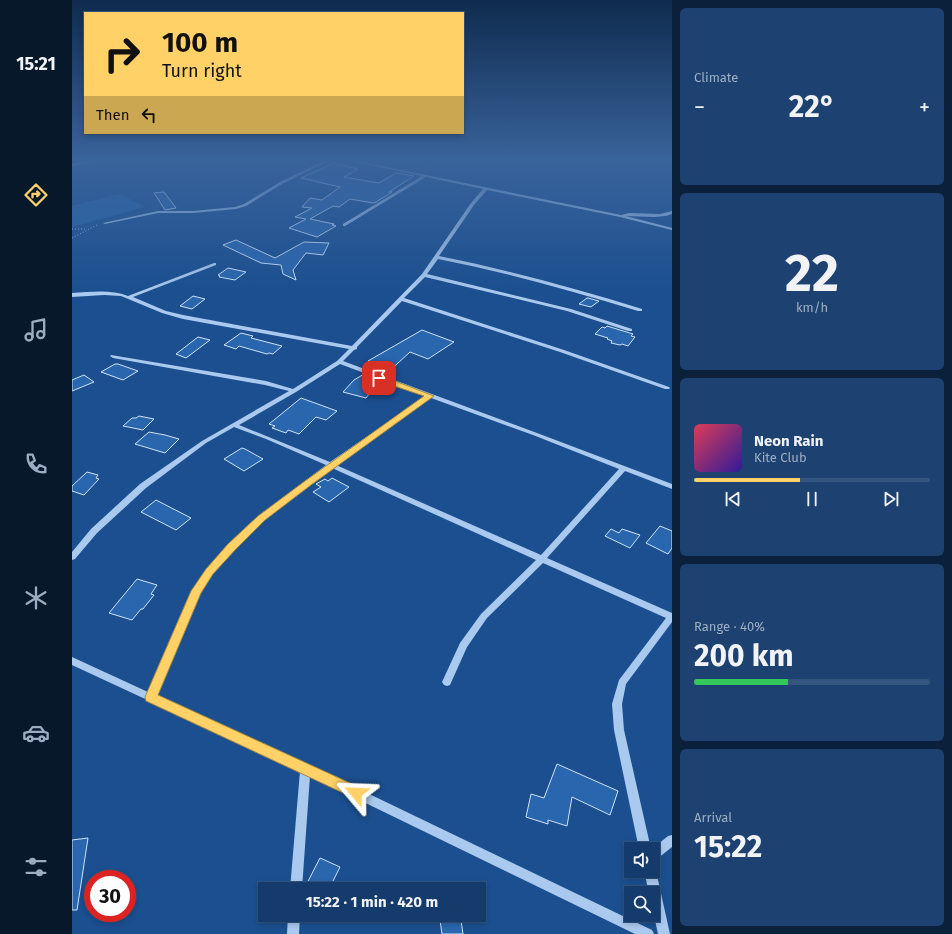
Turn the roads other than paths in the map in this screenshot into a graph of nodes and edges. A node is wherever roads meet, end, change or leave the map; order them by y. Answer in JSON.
{"nodes":[{"id":1,"x":246,"y":205,"type":"edge"},
{"id":2,"x":378,"y":205,"type":"edge"},
{"id":3,"x":472,"y":205,"type":"edge"},
{"id":4,"x":565,"y":205,"type":"edge"},
{"id":5,"x":672,"y":212,"type":"edge"},
{"id":6,"x":620,"y":216,"type":"junction"},
{"id":7,"x":105,"y":223,"type":"road end"},
{"id":8,"x":344,"y":225,"type":"dead end"},
{"id":9,"x":672,"y":229,"type":"edge"},
{"id":10,"x":437,"y":257,"type":"junction"},
{"id":11,"x":214,"y":264,"type":"dead end"},
{"id":12,"x":424,"y":275,"type":"junction"},
{"id":13,"x":72,"y":295,"type":"edge"},
{"id":14,"x":129,"y":297,"type":"junction"},
{"id":15,"x":401,"y":299,"type":"junction"},
{"id":16,"x":640,"y":310,"type":"dead end"},
{"id":17,"x":630,"y":330,"type":"dead end"},
{"id":18,"x":355,"y":348,"type":"junction"},
{"id":19,"x":113,"y":356,"type":"dead end"},
{"id":20,"x":339,"y":362,"type":"junction"},
{"id":21,"x":667,"y":388,"type":"dead end"},
{"id":22,"x":294,"y":391,"type":"junction"},
{"id":23,"x":430,"y":396,"type":"junction"},
{"id":24,"x":234,"y":425,"type":"junction"},
{"id":25,"x":331,"y":465,"type":"junction"},
{"id":26,"x":624,"y":468,"type":"junction"},
{"id":27,"x":672,"y":487,"type":"edge"},
{"id":28,"x":72,"y":557,"type":"edge"},
{"id":29,"x":541,"y":560,"type":"junction"},
{"id":30,"x":672,"y":617,"type":"edge"},
{"id":31,"x":72,"y":661,"type":"edge"},
{"id":32,"x":447,"y":682,"type":"dead end"},
{"id":33,"x":151,"y":697,"type":"junction"},
{"id":34,"x":305,"y":768,"type":"junction"},
{"id":35,"x":672,"y":840,"type":"edge"},
{"id":36,"x":643,"y":842,"type":"edge"},
{"id":37,"x":660,"y":849,"type":"edge"},
{"id":38,"x":652,"y":878,"type":"edge"},
{"id":39,"x":297,"y":882,"type":"edge"},
{"id":40,"x":294,"y":922,"type":"edge"},
{"id":41,"x":293,"y":934,"type":"edge"},
{"id":42,"x":648,"y":934,"type":"edge"},
{"id":43,"x":664,"y":934,"type":"edge"}],
"edges":[{"from":1,"to":7,"type":"street"},
{"from":2,"to":8,"type":"street"},
{"from":3,"to":10,"type":"street"},
{"from":4,"to":6,"type":"street"},
{"from":5,"to":6,"type":"street"},
{"from":6,"to":9,"type":"street"},
{"from":10,"to":12,"type":"street"},
{"from":10,"to":16,"type":"street"},
{"from":11,"to":14,"type":"street"},
{"from":12,"to":15,"type":"street"},
{"from":12,"to":17,"type":"street"},
{"from":13,"to":14,"type":"street"},
{"from":14,"to":18,"type":"street"},
{"from":15,"to":18,"type":"street"},
{"from":15,"to":21,"type":"street"},
{"from":18,"to":20,"type":"street"},
{"from":19,"to":22,"type":"street"},
{"from":20,"to":22,"type":"street"},
{"from":20,"to":23,"type":"street"},
{"from":22,"to":24,"type":"street"},
{"from":23,"to":25,"type":"street"},
{"from":23,"to":26,"type":"street"},
{"from":24,"to":25,"type":"street"},
{"from":24,"to":28,"type":"street"},
{"from":25,"to":29,"type":"street"},
{"from":25,"to":33,"type":"street"},
{"from":26,"to":27,"type":"street"},
{"from":26,"to":29,"type":"street"},
{"from":29,"to":30,"type":"street"},
{"from":29,"to":32,"type":"street"},
{"from":30,"to":36,"type":"street"},
{"from":31,"to":33,"type":"street"},
{"from":33,"to":34,"type":"street"},
{"from":34,"to":39,"type":"street"},
{"from":34,"to":42,"type":"street"},
{"from":35,"to":37,"type":"street"},
{"from":38,"to":43,"type":"street"},
{"from":40,"to":41,"type":"street"}]}
